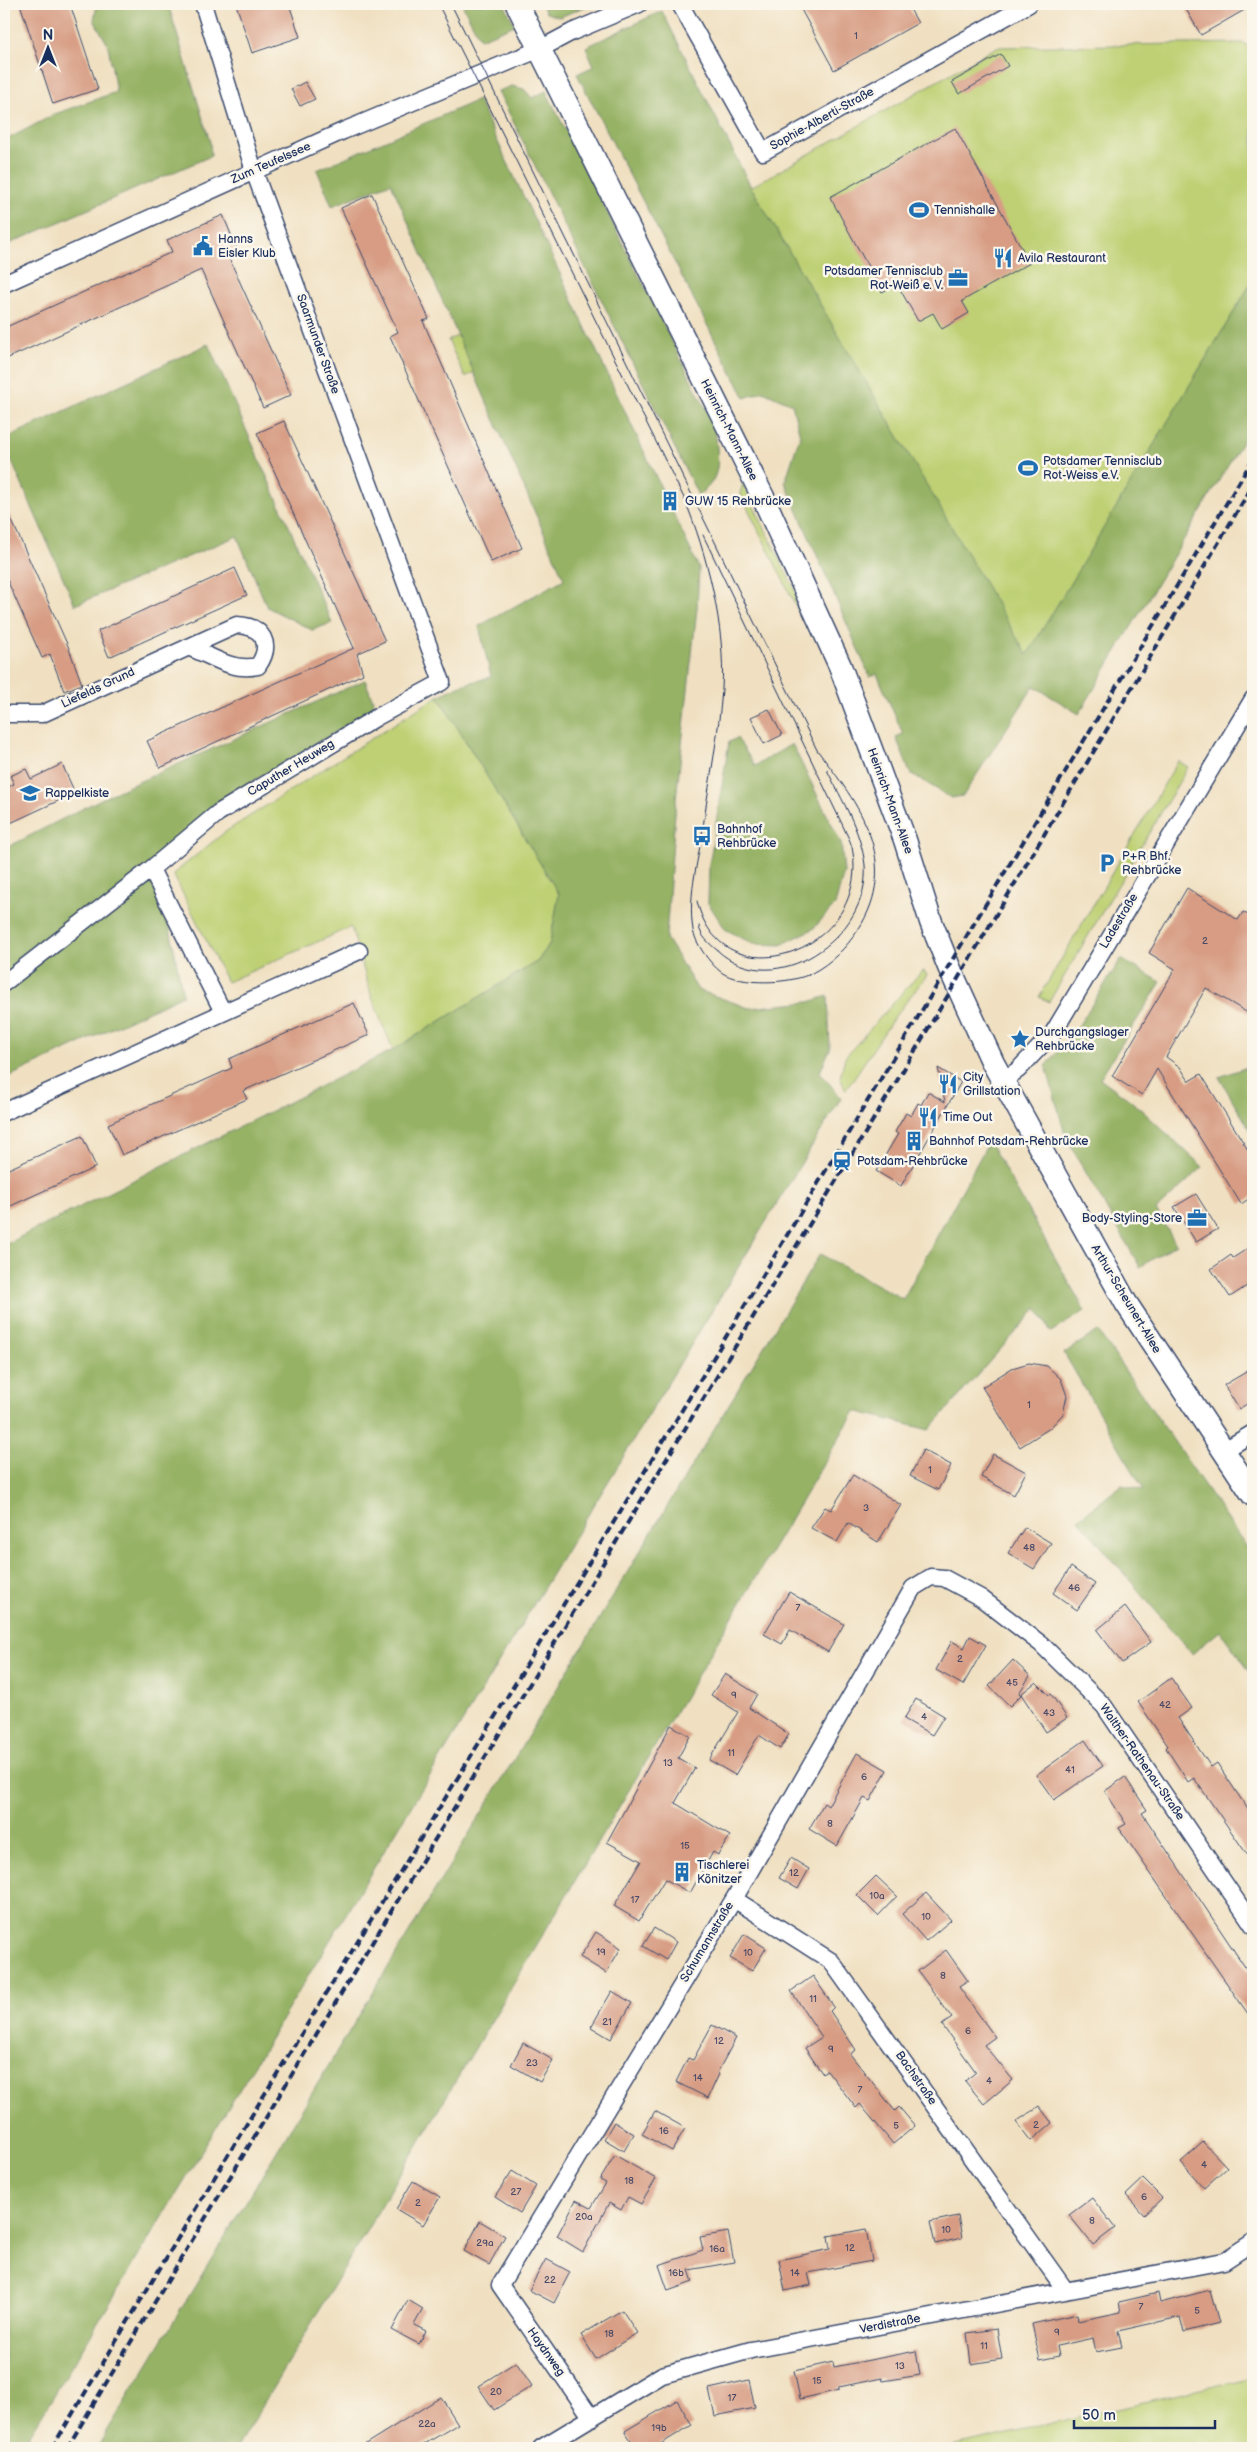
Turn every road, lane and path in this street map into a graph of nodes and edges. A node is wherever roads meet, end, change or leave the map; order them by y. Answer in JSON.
{"nodes":[{"id":1,"x":202,"y":4,"type":"edge"},
{"id":2,"x":517,"y":4,"type":"edge"},
{"id":3,"x":639,"y":4,"type":"edge"},
{"id":4,"x":680,"y":4,"type":"edge"},
{"id":5,"x":1030,"y":4,"type":"edge"},
{"id":6,"x":540,"y":49,"type":"junction"},
{"id":7,"x":254,"y":171,"type":"junction"},
{"id":8,"x":4,"y":284,"type":"edge"},
{"id":9,"x":188,"y":647,"type":"dead end"},
{"id":10,"x":442,"y":682,"type":"joint"},
{"id":11,"x":1253,"y":699,"type":"edge"},
{"id":12,"x":4,"y":714,"type":"edge"},
{"id":13,"x":152,"y":869,"type":"junction"},
{"id":14,"x":359,"y":951,"type":"dead end"},
{"id":15,"x":4,"y":983,"type":"edge"},
{"id":16,"x":223,"y":1012,"type":"junction"},
{"id":17,"x":970,"y":1015,"type":"joint"},
{"id":18,"x":1002,"y":1081,"type":"junction"},
{"id":19,"x":4,"y":1112,"type":"edge"},
{"id":20,"x":1253,"y":1433,"type":"edge"},
{"id":21,"x":1223,"y":1451,"type":"junction"},
{"id":22,"x":1253,"y":1495,"type":"edge"},
{"id":23,"x":931,"y":1577,"type":"joint"},
{"id":24,"x":734,"y":1898,"type":"junction"},
{"id":25,"x":1253,"y":1925,"type":"edge"},
{"id":26,"x":1253,"y":2242,"type":"edge"},
{"id":27,"x":500,"y":2285,"type":"joint"},
{"id":28,"x":1066,"y":2291,"type":"junction"},
{"id":29,"x":592,"y":2418,"type":"junction"},
{"id":30,"x":542,"y":2448,"type":"edge"}],
"edges":[{"from":1,"to":7,"type":"street","name":"Saarmunder Straße"},
{"from":2,"to":6,"type":"main road","name":"Heinrich-Mann-Allee"},
{"from":3,"to":6,"type":"street","name":"Zum Teufelssee"},
{"from":4,"to":5,"type":"street","name":"Sophie-Alberti-Straße"},
{"from":6,"to":7,"type":"street","name":"Zum Teufelssee"},
{"from":6,"to":17,"type":"main road","name":"Heinrich-Mann-Allee"},
{"from":7,"to":8,"type":"street","name":"Zum Teufelssee"},
{"from":7,"to":10,"type":"street","name":"Saarmunder Straße"},
{"from":9,"to":12,"type":"street","name":"Liefelds Grund"},
{"from":10,"to":13,"type":"street","name":"Caputher Heuweg"},
{"from":11,"to":18,"type":"street","name":"Ladestraße"},
{"from":13,"to":15,"type":"street","name":"Caputher Heuweg"},
{"from":13,"to":16,"type":"street"},
{"from":14,"to":16,"type":"street"},
{"from":16,"to":19,"type":"street"},
{"from":17,"to":18,"type":"main road","name":"Arthur-Scheunert-Allee"},
{"from":18,"to":21,"type":"main road","name":"Arthur-Scheunert-Allee"},
{"from":20,"to":21,"type":"street"},
{"from":21,"to":22,"type":"main road","name":"Arthur-Scheunert-Allee"},
{"from":23,"to":24,"type":"street","name":"Schumannstraße"},
{"from":23,"to":25,"type":"street","name":"Walther-Rathenau-Straße"},
{"from":24,"to":27,"type":"street","name":"Schumannstraße"},
{"from":24,"to":28,"type":"street","name":"Bachstraße"},
{"from":26,"to":28,"type":"street","name":"Verdistraße"},
{"from":27,"to":29,"type":"street","name":"Haydnweg"},
{"from":28,"to":29,"type":"street","name":"Verdistraße"},
{"from":29,"to":30,"type":"street","name":"Verdistraße"}]}
